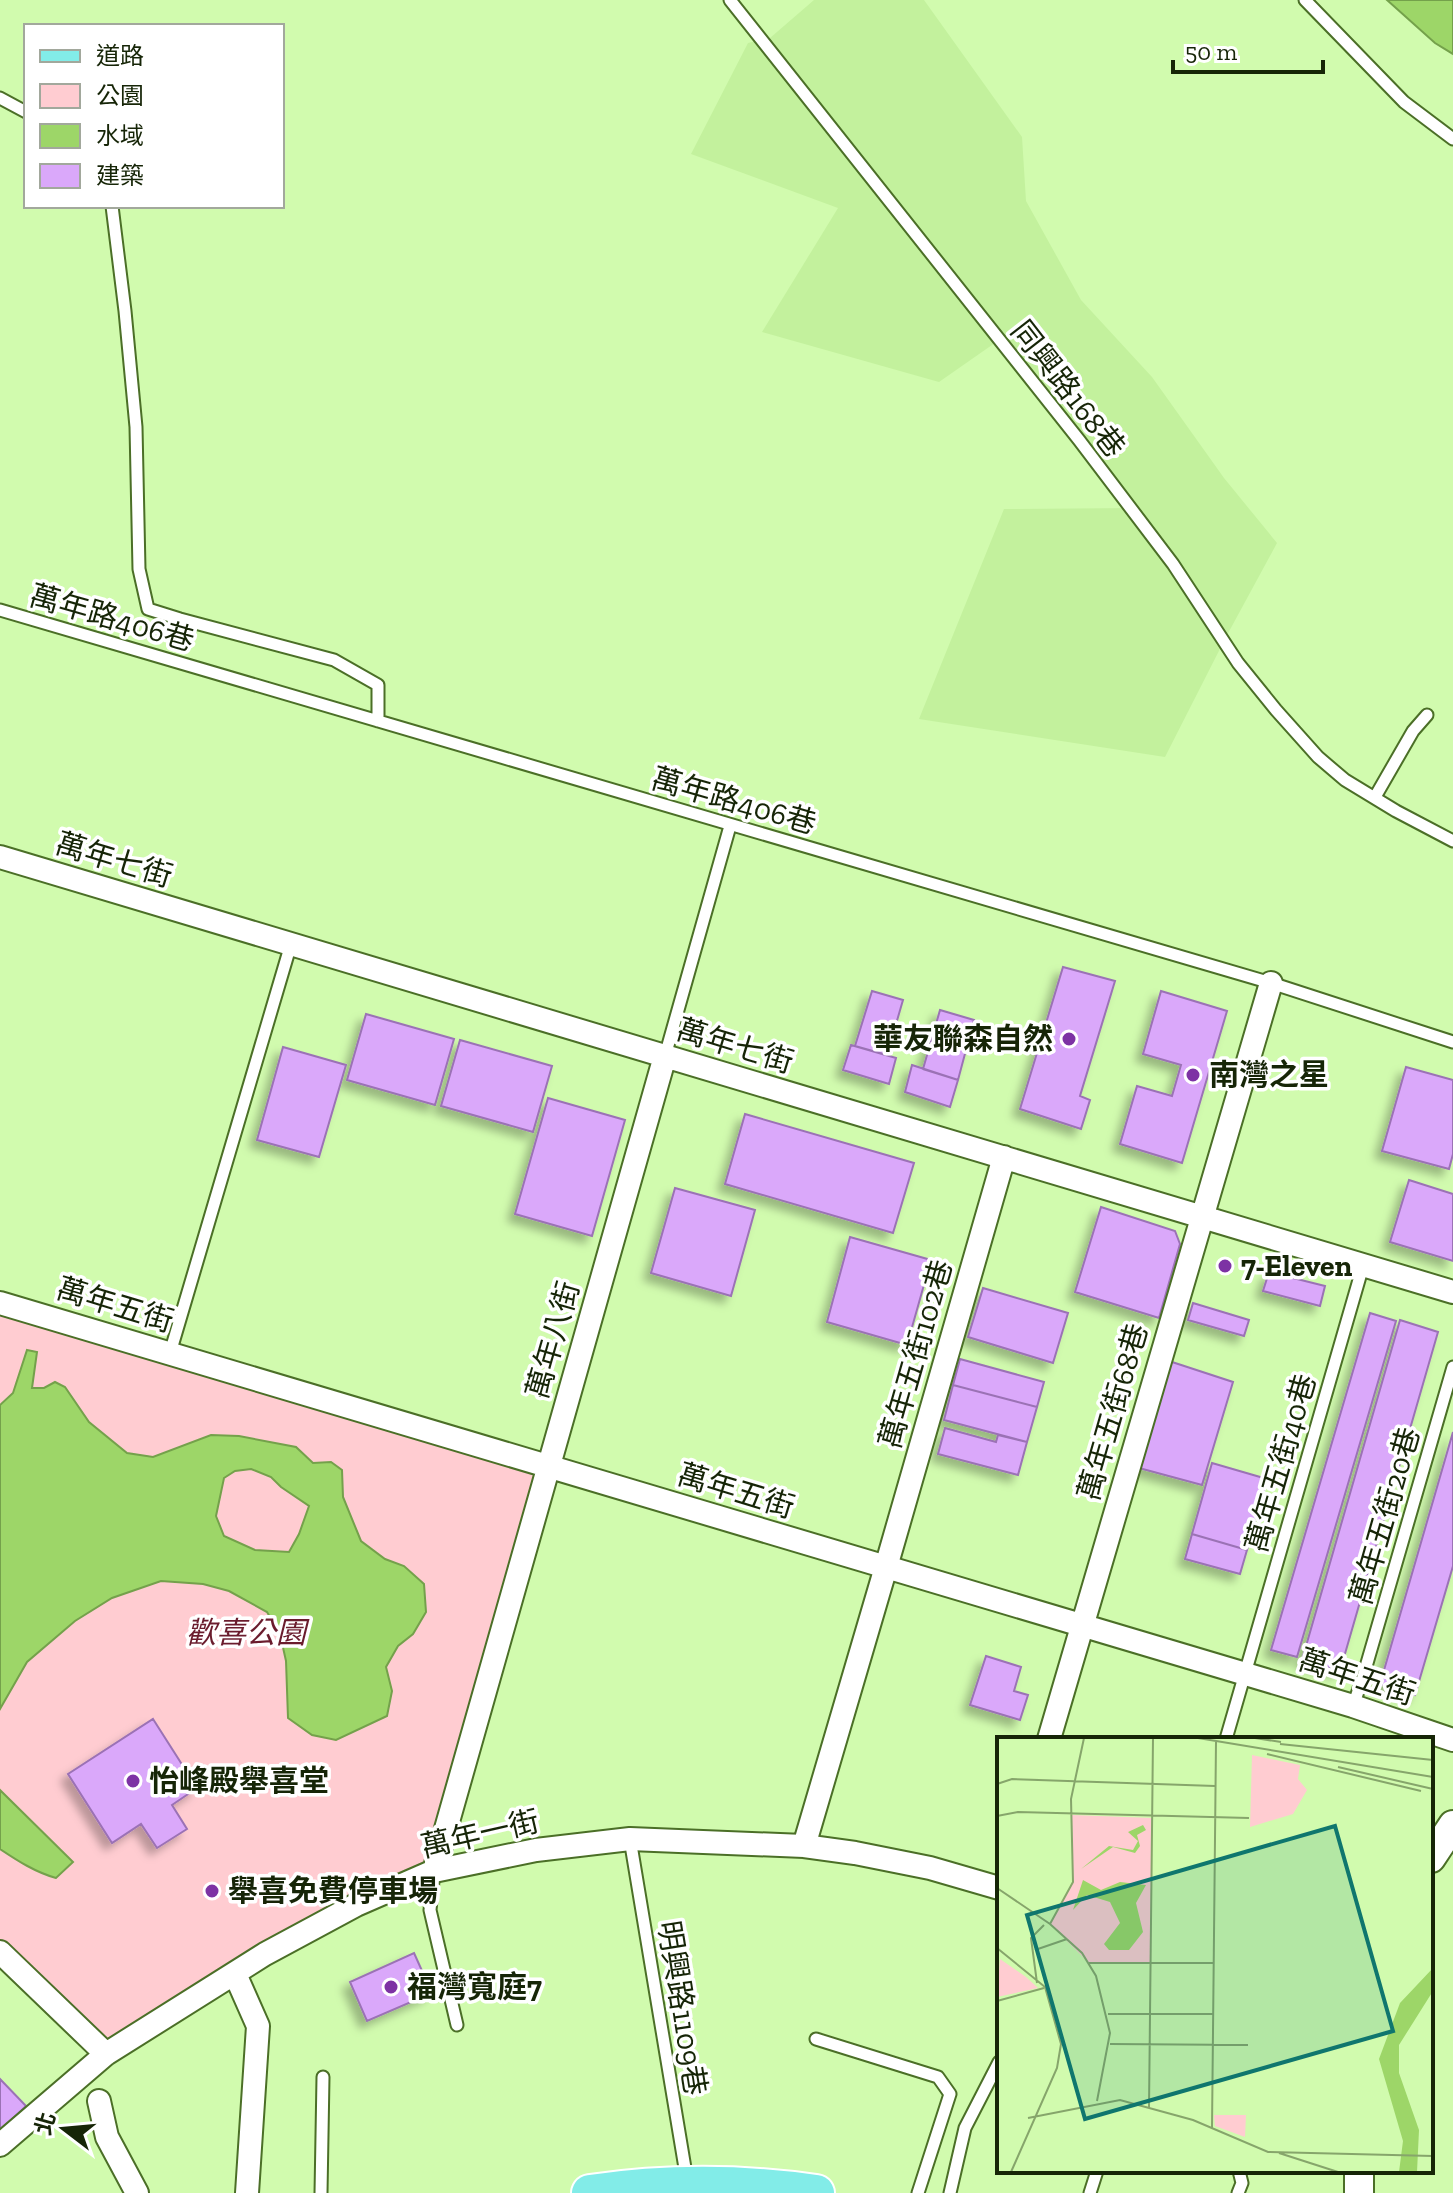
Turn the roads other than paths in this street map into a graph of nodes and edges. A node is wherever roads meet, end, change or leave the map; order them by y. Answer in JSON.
{"nodes":[{"id":1,"x":730,"y":0,"type":"edge"},
{"id":2,"x":1305,"y":0,"type":"edge"},
{"id":3,"x":0,"y":98,"type":"edge"},
{"id":4,"x":24,"y":111,"type":"edge"},
{"id":5,"x":1453,"y":139,"type":"edge"},
{"id":6,"x":112,"y":208,"type":"edge"},
{"id":7,"x":0,"y":610,"type":"edge"},
{"id":8,"x":1427,"y":715,"type":"dead end"},
{"id":9,"x":378,"y":721,"type":"junction"},
{"id":10,"x":1375,"y":797,"type":"junction"},
{"id":11,"x":730,"y":826,"type":"junction"},
{"id":12,"x":1453,"y":841,"type":"edge"},
{"id":13,"x":0,"y":857,"type":"edge"},
{"id":14,"x":291,"y":944,"type":"junction"},
{"id":15,"x":1271,"y":983,"type":"junction"},
{"id":16,"x":1453,"y":1042,"type":"edge"},
{"id":17,"x":665,"y":1056,"type":"junction"},
{"id":18,"x":1004,"y":1157,"type":"junction"},
{"id":19,"x":1202,"y":1217,"type":"junction"},
{"id":20,"x":1363,"y":1266,"type":"junction"},
{"id":21,"x":1453,"y":1292,"type":"edge"},
{"id":22,"x":0,"y":1303,"type":"edge"},
{"id":23,"x":170,"y":1353,"type":"junction"},
{"id":24,"x":1453,"y":1367,"type":"edge"},
{"id":25,"x":548,"y":1466,"type":"junction"},
{"id":26,"x":886,"y":1567,"type":"junction"},
{"id":27,"x":1081,"y":1625,"type":"junction"},
{"id":28,"x":1245,"y":1674,"type":"junction"},
{"id":29,"x":1353,"y":1706,"type":"junction"},
{"id":30,"x":1050,"y":1737,"type":"edge"},
{"id":31,"x":1227,"y":1737,"type":"edge"},
{"id":32,"x":1453,"y":1740,"type":"edge"},
{"id":33,"x":1453,"y":1825,"type":"edge"},
{"id":34,"x":630,"y":1839,"type":"junction"},
{"id":35,"x":804,"y":1846,"type":"junction"},
{"id":36,"x":1433,"y":1855,"type":"edge"},
{"id":37,"x":434,"y":1871,"type":"junction"},
{"id":38,"x":997,"y":1887,"type":"edge"},
{"id":39,"x":0,"y":1952,"type":"edge"},
{"id":40,"x":235,"y":1974,"type":"junction"},
{"id":41,"x":457,"y":2025,"type":"dead end"},
{"id":42,"x":816,"y":2039,"type":"dead end"},
{"id":43,"x":106,"y":2054,"type":"junction"},
{"id":44,"x":997,"y":2066,"type":"edge"},
{"id":45,"x":323,"y":2077,"type":"dead end"},
{"id":46,"x":99,"y":2101,"type":"dead end"},
{"id":47,"x":0,"y":2145,"type":"edge"},
{"id":48,"x":1096,"y":2173,"type":"edge"},
{"id":49,"x":687,"y":2184,"type":"junction"},
{"id":50,"x":137,"y":2193,"type":"edge"},
{"id":51,"x":247,"y":2193,"type":"edge"},
{"id":52,"x":321,"y":2193,"type":"edge"},
{"id":53,"x":590,"y":2193,"type":"edge"},
{"id":54,"x":816,"y":2193,"type":"edge"},
{"id":55,"x":918,"y":2193,"type":"edge"},
{"id":56,"x":950,"y":2193,"type":"edge"},
{"id":57,"x":1090,"y":2193,"type":"edge"}],
"edges":[{"from":1,"to":10,"type":"lane","name":"同興路168巷"},
{"from":2,"to":5,"type":"lane"},
{"from":3,"to":4,"type":"lane"},
{"from":6,"to":9,"type":"lane"},
{"from":7,"to":9,"type":"lane","name":"萬年路406巷"},
{"from":8,"to":10,"type":"lane"},
{"from":9,"to":11,"type":"lane","name":"萬年路406巷"},
{"from":10,"to":12,"type":"lane","name":"同興路168巷"},
{"from":11,"to":15,"type":"lane","name":"萬年路406巷"},
{"from":11,"to":17,"type":"lane","name":"萬年八街"},
{"from":13,"to":14,"type":"street","name":"萬年七街"},
{"from":14,"to":17,"type":"street","name":"萬年七街"},
{"from":14,"to":23,"type":"lane"},
{"from":15,"to":16,"type":"lane","name":"萬年路406巷"},
{"from":15,"to":19,"type":"street","name":"萬年五街68巷"},
{"from":17,"to":18,"type":"street","name":"萬年七街"},
{"from":17,"to":25,"type":"street","name":"萬年八街"},
{"from":18,"to":19,"type":"street","name":"萬年七街"},
{"from":18,"to":26,"type":"street","name":"萬年五街102巷"},
{"from":19,"to":20,"type":"street","name":"萬年七街"},
{"from":19,"to":27,"type":"street","name":"萬年五街68巷"},
{"from":20,"to":21,"type":"street","name":"萬年七街"},
{"from":20,"to":28,"type":"lane","name":"萬年五街40巷"},
{"from":22,"to":23,"type":"street","name":"萬年五街"},
{"from":23,"to":25,"type":"street","name":"萬年五街"},
{"from":24,"to":29,"type":"lane","name":"萬年五街20巷"},
{"from":25,"to":26,"type":"street","name":"萬年五街"},
{"from":25,"to":37,"type":"street","name":"萬年八街"},
{"from":26,"to":27,"type":"street","name":"萬年五街"},
{"from":26,"to":35,"type":"street","name":"萬年五街102巷"},
{"from":27,"to":28,"type":"street","name":"萬年五街"},
{"from":27,"to":30,"type":"street","name":"萬年五街68巷"},
{"from":28,"to":29,"type":"street","name":"萬年五街"},
{"from":28,"to":31,"type":"lane","name":"萬年五街40巷"},
{"from":29,"to":32,"type":"street","name":"萬年五街"},
{"from":33,"to":36,"type":"street"},
{"from":34,"to":35,"type":"street","name":"萬年一街"},
{"from":34,"to":37,"type":"street","name":"萬年一街"},
{"from":34,"to":49,"type":"lane","name":"明興路1109巷"},
{"from":35,"to":38,"type":"street","name":"萬年一街"},
{"from":37,"to":40,"type":"street","name":"萬年一街"},
{"from":37,"to":41,"type":"lane"},
{"from":39,"to":43,"type":"street"},
{"from":40,"to":43,"type":"street","name":"萬年一街"},
{"from":40,"to":51,"type":"street"},
{"from":42,"to":55,"type":"lane"},
{"from":43,"to":47,"type":"street","name":"萬年一街"},
{"from":44,"to":56,"type":"lane"},
{"from":45,"to":52,"type":"lane"},
{"from":46,"to":50,"type":"street"},
{"from":48,"to":57,"type":"lane"},
{"from":49,"to":53,"type":"main road"},
{"from":49,"to":54,"type":"main road"}]}
